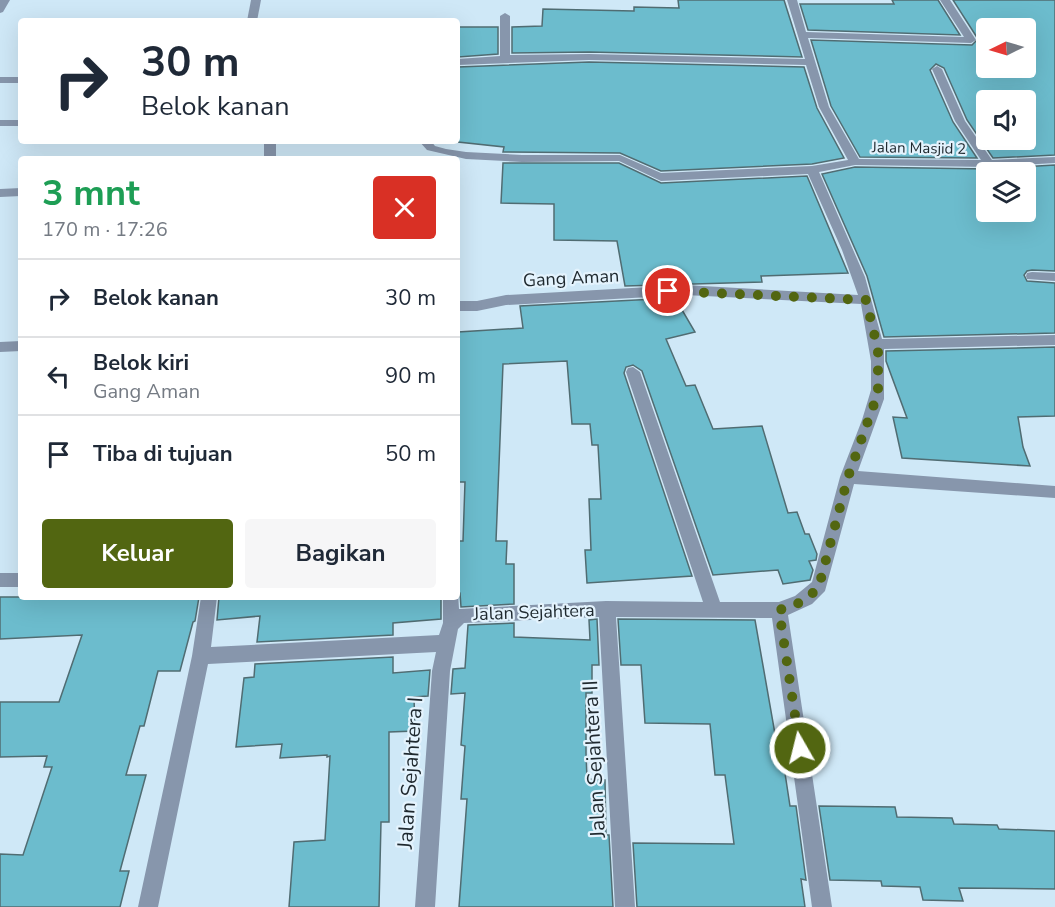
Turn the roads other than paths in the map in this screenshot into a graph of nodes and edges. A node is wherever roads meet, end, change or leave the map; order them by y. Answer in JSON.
{"nodes":[{"id":1,"x":5,"y":0,"type":"edge"},
{"id":2,"x":255,"y":0,"type":"edge"},
{"id":3,"x":792,"y":0,"type":"edge"},
{"id":4,"x":945,"y":0,"type":"edge"},
{"id":5,"x":0,"y":10,"type":"edge"},
{"id":6,"x":505,"y":16,"type":"dead end"},
{"id":7,"x":252,"y":18,"type":"edge"},
{"id":8,"x":802,"y":35,"type":"junction"},
{"id":9,"x":505,"y":58,"type":"junction"},
{"id":10,"x":460,"y":62,"type":"edge"},
{"id":11,"x":809,"y":62,"type":"junction"},
{"id":12,"x":937,"y":69,"type":"dead end"},
{"id":13,"x":18,"y":80,"type":"edge"},
{"id":14,"x":0,"y":81,"type":"edge"},
{"id":15,"x":0,"y":123,"type":"edge"},
{"id":16,"x":18,"y":123,"type":"edge"},
{"id":17,"x":428,"y":144,"type":"edge"},
{"id":18,"x":1055,"y":160,"type":"edge"},
{"id":19,"x":855,"y":162,"type":"junction"},
{"id":20,"x":988,"y":162,"type":"edge"},
{"id":21,"x":1022,"y":162,"type":"edge"},
{"id":22,"x":976,"y":164,"type":"edge"},
{"id":23,"x":812,"y":170,"type":"junction"},
{"id":24,"x":0,"y":192,"type":"edge"},
{"id":25,"x":18,"y":192,"type":"edge"},
{"id":26,"x":1032,"y":276,"type":"dead end"},
{"id":27,"x":1055,"y":277,"type":"edge"},
{"id":28,"x":866,"y":300,"type":"junction"},
{"id":29,"x":460,"y":306,"type":"edge"},
{"id":30,"x":1055,"y":340,"type":"edge"},
{"id":31,"x":877,"y":344,"type":"junction"},
{"id":32,"x":18,"y":346,"type":"edge"},
{"id":33,"x":0,"y":347,"type":"edge"},
{"id":34,"x":633,"y":372,"type":"dead end"},
{"id":35,"x":848,"y":477,"type":"junction"},
{"id":36,"x":1055,"y":492,"type":"edge"},
{"id":37,"x":0,"y":580,"type":"edge"},
{"id":38,"x":18,"y":580,"type":"edge"},
{"id":39,"x":208,"y":600,"type":"edge"},
{"id":40,"x":451,"y":600,"type":"edge"},
{"id":41,"x":606,"y":609,"type":"junction"},
{"id":42,"x":714,"y":609,"type":"junction"},
{"id":43,"x":779,"y":610,"type":"junction"},
{"id":44,"x":451,"y":622,"type":"junction"},
{"id":45,"x":446,"y":643,"type":"junction"},
{"id":46,"x":201,"y":656,"type":"junction"},
{"id":47,"x":148,"y":907,"type":"edge"},
{"id":48,"x":424,"y":907,"type":"edge"},
{"id":49,"x":625,"y":907,"type":"edge"},
{"id":50,"x":822,"y":907,"type":"edge"},
{"id":51,"x":833,"y":907,"type":"edge"}],
"edges":[{"from":1,"to":5,"type":"street"},
{"from":2,"to":7,"type":"street"},
{"from":3,"to":8,"type":"street"},
{"from":4,"to":8,"type":"street"},
{"from":6,"to":9,"type":"street"},
{"from":8,"to":11,"type":"street"},
{"from":9,"to":10,"type":"street"},
{"from":9,"to":11,"type":"street"},
{"from":11,"to":19,"type":"street"},
{"from":12,"to":20,"type":"street"},
{"from":13,"to":14,"type":"street"},
{"from":15,"to":16,"type":"street"},
{"from":17,"to":23,"type":"street","name":"Jalan Masjid 2"},
{"from":18,"to":21,"type":"street","name":"Jalan Masjid 2"},
{"from":19,"to":22,"type":"street","name":"Jalan Masjid 2"},
{"from":19,"to":23,"type":"street","name":"Jalan Masjid 2"},
{"from":23,"to":28,"type":"street"},
{"from":24,"to":25,"type":"street"},
{"from":26,"to":27,"type":"street"},
{"from":28,"to":29,"type":"street","name":"Gang Aman"},
{"from":28,"to":31,"type":"street"},
{"from":30,"to":31,"type":"street"},
{"from":31,"to":35,"type":"street"},
{"from":32,"to":33,"type":"street"},
{"from":34,"to":42,"type":"street"},
{"from":35,"to":36,"type":"street"},
{"from":35,"to":43,"type":"street"},
{"from":37,"to":38,"type":"street"},
{"from":39,"to":46,"type":"street"},
{"from":40,"to":44,"type":"street"},
{"from":41,"to":42,"type":"street","name":"Jalan Sejahtera"},
{"from":41,"to":44,"type":"street","name":"Jalan Sejahtera"},
{"from":41,"to":49,"type":"street","name":"Jalan Sejahtera II"},
{"from":42,"to":43,"type":"street","name":"Jalan Sejahtera"},
{"from":43,"to":50,"type":"street"},
{"from":44,"to":45,"type":"street","name":"Jalan Sejahtera"},
{"from":45,"to":46,"type":"street"},
{"from":45,"to":48,"type":"street","name":"Jalan Sejahtera I"},
{"from":46,"to":47,"type":"street"},
{"from":50,"to":51,"type":"street"}]}
